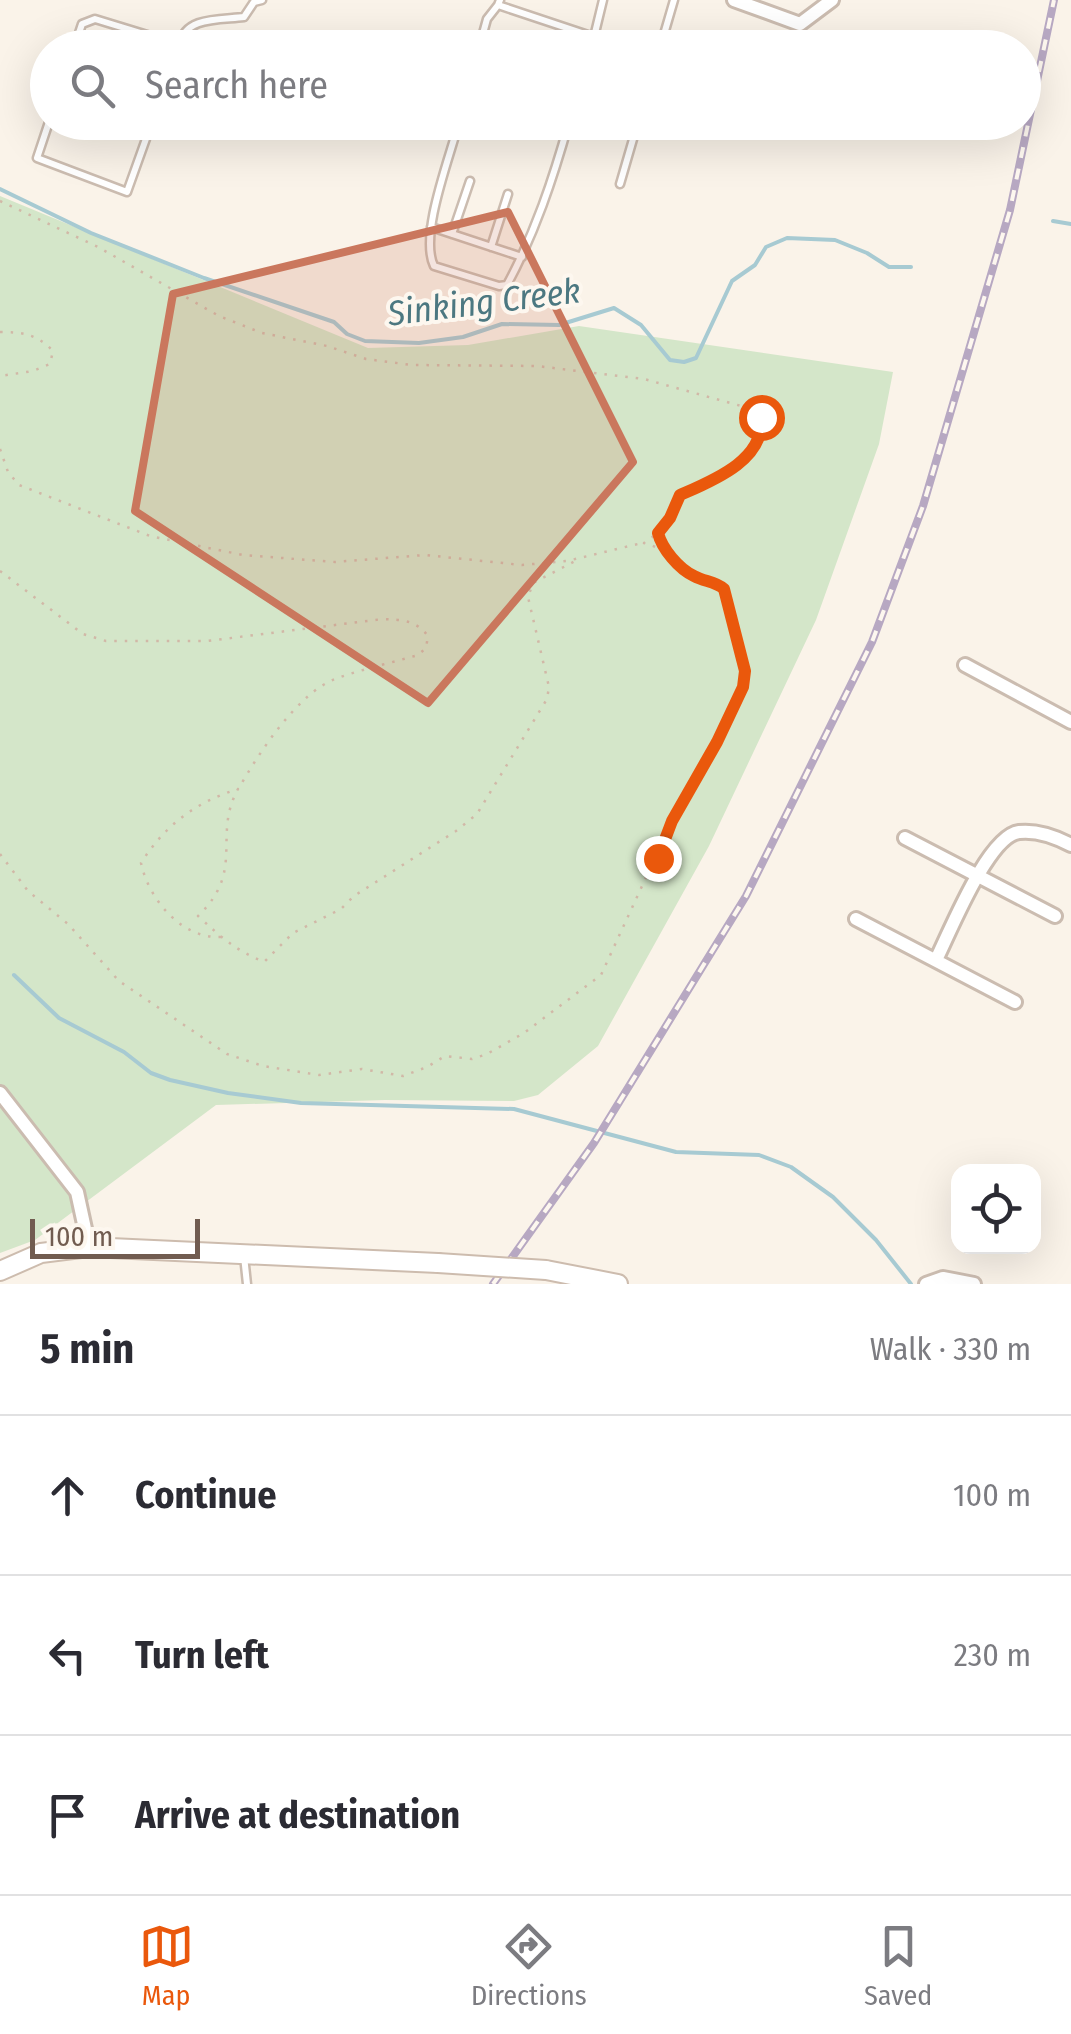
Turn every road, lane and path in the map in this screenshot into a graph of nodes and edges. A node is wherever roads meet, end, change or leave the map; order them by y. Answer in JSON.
{"nodes":[{"id":1,"x":262,"y":0,"type":"edge"},
{"id":2,"x":603,"y":0,"type":"edge"},
{"id":3,"x":674,"y":0,"type":"edge"},
{"id":4,"x":734,"y":0,"type":"edge"},
{"id":5,"x":832,"y":0,"type":"edge"},
{"id":6,"x":499,"y":2,"type":"edge"},
{"id":7,"x":80,"y":30,"type":"edge"},
{"id":8,"x":129,"y":30,"type":"edge"},
{"id":9,"x":186,"y":30,"type":"edge"},
{"id":10,"x":483,"y":30,"type":"edge"},
{"id":11,"x":575,"y":30,"type":"edge"},
{"id":12,"x":596,"y":30,"type":"edge"},
{"id":13,"x":665,"y":30,"type":"edge"},
{"id":14,"x":43,"y":140,"type":"edge"},
{"id":15,"x":146,"y":140,"type":"edge"},
{"id":16,"x":454,"y":140,"type":"edge"},
{"id":17,"x":564,"y":140,"type":"edge"},
{"id":18,"x":633,"y":140,"type":"edge"},
{"id":19,"x":470,"y":181,"type":"dead end"},
{"id":20,"x":620,"y":184,"type":"dead end"},
{"id":21,"x":508,"y":194,"type":"dead end"},
{"id":22,"x":0,"y":200,"type":"edge"},
{"id":23,"x":431,"y":227,"type":"junction"},
{"id":24,"x":452,"y":234,"type":"junction"},
{"id":25,"x":491,"y":247,"type":"junction"},
{"id":26,"x":522,"y":257,"type":"junction"},
{"id":27,"x":0,"y":332,"type":"edge"},
{"id":28,"x":0,"y":376,"type":"edge"},
{"id":29,"x":0,"y":449,"type":"edge"},
{"id":30,"x":1,"y":455,"type":"edge"},
{"id":31,"x":658,"y":533,"type":"junction"},
{"id":32,"x":644,"y":543,"type":"junction"},
{"id":33,"x":662,"y":548,"type":"junction"},
{"id":34,"x":579,"y":559,"type":"junction"},
{"id":35,"x":0,"y":571,"type":"edge"},
{"id":36,"x":965,"y":665,"type":"dead end"},
{"id":37,"x":1071,"y":722,"type":"edge"},
{"id":38,"x":238,"y":789,"type":"junction"},
{"id":39,"x":906,"y":838,"type":"dead end"},
{"id":40,"x":1071,"y":845,"type":"edge"},
{"id":41,"x":0,"y":854,"type":"edge"},
{"id":42,"x":978,"y":877,"type":"junction"},
{"id":43,"x":1055,"y":916,"type":"dead end"},
{"id":44,"x":856,"y":919,"type":"dead end"},
{"id":45,"x":221,"y":937,"type":"junction"},
{"id":46,"x":936,"y":960,"type":"junction"},
{"id":47,"x":1015,"y":1002,"type":"dead end"},
{"id":48,"x":0,"y":1093,"type":"edge"},
{"id":49,"x":89,"y":1247,"type":"junction"},
{"id":50,"x":244,"y":1255,"type":"junction"},
{"id":51,"x":0,"y":1271,"type":"edge"},
{"id":52,"x":247,"y":1284,"type":"edge"},
{"id":53,"x":618,"y":1284,"type":"edge"},
{"id":54,"x":926,"y":1284,"type":"edge"},
{"id":55,"x":974,"y":1284,"type":"edge"}],
"edges":[{"from":1,"to":9,"type":"lane"},
{"from":2,"to":12,"type":"lane"},
{"from":3,"to":13,"type":"lane"},
{"from":4,"to":5,"type":"street"},
{"from":6,"to":10,"type":"lane"},
{"from":6,"to":11,"type":"lane"},
{"from":7,"to":8,"type":"lane"},
{"from":14,"to":15,"type":"lane"},
{"from":16,"to":23,"type":"lane"},
{"from":17,"to":26,"type":"lane"},
{"from":18,"to":20,"type":"lane"},
{"from":19,"to":24,"type":"lane"},
{"from":21,"to":25,"type":"lane"},
{"from":22,"to":31,"type":"path"},
{"from":23,"to":24,"type":"lane"},
{"from":23,"to":26,"type":"lane"},
{"from":24,"to":25,"type":"lane"},
{"from":25,"to":26,"type":"lane"},
{"from":27,"to":28,"type":"path"},
{"from":29,"to":30,"type":"path"},
{"from":30,"to":34,"type":"path"},
{"from":31,"to":32,"type":"path"},
{"from":31,"to":33,"type":"path"},
{"from":32,"to":33,"type":"path"},
{"from":32,"to":34,"type":"path"},
{"from":33,"to":41,"type":"path"},
{"from":34,"to":45,"type":"path"},
{"from":35,"to":38,"type":"path"},
{"from":36,"to":37,"type":"street"},
{"from":38,"to":45,"type":"path"},
{"from":38,"to":45,"type":"path"},
{"from":39,"to":42,"type":"street"},
{"from":40,"to":42,"type":"street"},
{"from":42,"to":43,"type":"street"},
{"from":42,"to":46,"type":"street"},
{"from":44,"to":46,"type":"street"},
{"from":46,"to":47,"type":"street"},
{"from":48,"to":49,"type":"street"},
{"from":49,"to":50,"type":"main road"},
{"from":49,"to":51,"type":"main road"},
{"from":50,"to":52,"type":"lane"},
{"from":50,"to":53,"type":"main road","bridge":true},
{"from":54,"to":55,"type":"street"}]}
